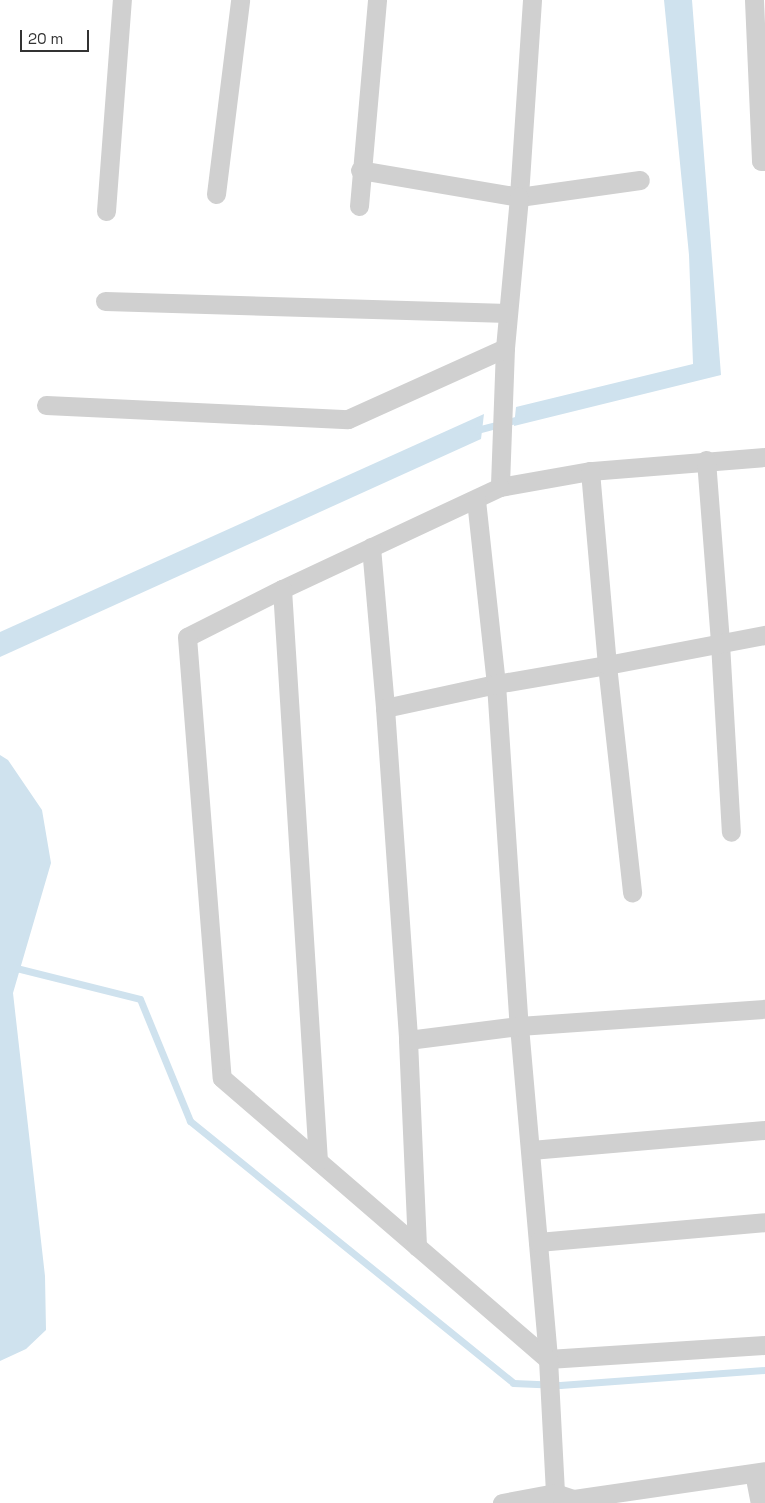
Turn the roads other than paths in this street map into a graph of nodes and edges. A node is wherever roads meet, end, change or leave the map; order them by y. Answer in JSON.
{"nodes":[{"id":1,"x":122,"y":0,"type":"edge"},
{"id":2,"x":240,"y":0,"type":"edge"},
{"id":3,"x":377,"y":0,"type":"edge"},
{"id":4,"x":532,"y":0,"type":"edge"},
{"id":5,"x":754,"y":0,"type":"edge"},
{"id":6,"x":765,"y":160,"type":"edge"},
{"id":7,"x":360,"y":170,"type":"junction"},
{"id":8,"x":640,"y":180,"type":"dead end"},
{"id":9,"x":216,"y":194,"type":"dead end"},
{"id":10,"x":519,"y":198,"type":"junction"},
{"id":11,"x":359,"y":206,"type":"dead end"},
{"id":12,"x":106,"y":211,"type":"dead end"},
{"id":13,"x":105,"y":301,"type":"dead end"},
{"id":14,"x":508,"y":313,"type":"junction"},
{"id":15,"x":505,"y":348,"type":"junction"},
{"id":16,"x":46,"y":405,"type":"dead end"},
{"id":17,"x":765,"y":457,"type":"edge"},
{"id":18,"x":706,"y":460,"type":"junction"},
{"id":19,"x":590,"y":470,"type":"junction"},
{"id":20,"x":500,"y":487,"type":"junction"},
{"id":21,"x":476,"y":500,"type":"junction"},
{"id":22,"x":371,"y":547,"type":"junction"},
{"id":23,"x":282,"y":589,"type":"junction"},
{"id":24,"x":765,"y":635,"type":"edge"},
{"id":25,"x":720,"y":643,"type":"junction"},
{"id":26,"x":607,"y":665,"type":"junction"},
{"id":27,"x":496,"y":684,"type":"junction"},
{"id":28,"x":385,"y":708,"type":"junction"},
{"id":29,"x":731,"y":832,"type":"dead end"},
{"id":30,"x":632,"y":892,"type":"dead end"},
{"id":31,"x":765,"y":1009,"type":"edge"},
{"id":32,"x":519,"y":1026,"type":"junction"},
{"id":33,"x":408,"y":1040,"type":"junction"},
{"id":34,"x":765,"y":1130,"type":"edge"},
{"id":35,"x":531,"y":1150,"type":"junction"},
{"id":36,"x":318,"y":1161,"type":"junction"},
{"id":37,"x":765,"y":1222,"type":"edge"},
{"id":38,"x":538,"y":1242,"type":"junction"},
{"id":39,"x":417,"y":1247,"type":"junction"},
{"id":40,"x":765,"y":1345,"type":"edge"},
{"id":41,"x":548,"y":1359,"type":"junction"},
{"id":42,"x":760,"y":1472,"type":"edge"},
{"id":43,"x":555,"y":1493,"type":"junction"},
{"id":44,"x":644,"y":1496,"type":"edge"},
{"id":45,"x":533,"y":1500,"type":"edge"},
{"id":46,"x":502,"y":1503,"type":"edge"},
{"id":47,"x":760,"y":1503,"type":"edge"}],
"edges":[{"from":1,"to":12,"type":"street"},
{"from":2,"to":9,"type":"street"},
{"from":3,"to":7,"type":"street"},
{"from":4,"to":10,"type":"street"},
{"from":5,"to":6,"type":"street"},
{"from":7,"to":10,"type":"street"},
{"from":7,"to":11,"type":"street"},
{"from":8,"to":10,"type":"street"},
{"from":10,"to":14,"type":"street"},
{"from":13,"to":14,"type":"street"},
{"from":14,"to":15,"type":"street"},
{"from":15,"to":16,"type":"street"},
{"from":15,"to":20,"type":"street"},
{"from":17,"to":18,"type":"street"},
{"from":18,"to":19,"type":"street"},
{"from":18,"to":25,"type":"street"},
{"from":19,"to":20,"type":"street"},
{"from":19,"to":26,"type":"street"},
{"from":20,"to":21,"type":"street"},
{"from":21,"to":22,"type":"street"},
{"from":21,"to":27,"type":"street"},
{"from":22,"to":23,"type":"street"},
{"from":22,"to":28,"type":"street"},
{"from":23,"to":36,"type":"street"},
{"from":23,"to":36,"type":"street"},
{"from":24,"to":25,"type":"street"},
{"from":25,"to":26,"type":"street"},
{"from":25,"to":29,"type":"street"},
{"from":26,"to":27,"type":"street"},
{"from":26,"to":30,"type":"street"},
{"from":27,"to":28,"type":"street"},
{"from":27,"to":32,"type":"street"},
{"from":28,"to":33,"type":"street"},
{"from":31,"to":32,"type":"street"},
{"from":32,"to":33,"type":"street"},
{"from":32,"to":35,"type":"street"},
{"from":33,"to":39,"type":"street"},
{"from":34,"to":35,"type":"street"},
{"from":35,"to":38,"type":"street"},
{"from":36,"to":39,"type":"street"},
{"from":37,"to":38,"type":"street"},
{"from":38,"to":41,"type":"street"},
{"from":39,"to":41,"type":"street"},
{"from":40,"to":41,"type":"street"},
{"from":41,"to":43,"type":"street"},
{"from":42,"to":44,"type":"street"},
{"from":42,"to":47,"type":"street"},
{"from":43,"to":44,"type":"street"},
{"from":43,"to":45,"type":"street"},
{"from":45,"to":46,"type":"street"}]}
